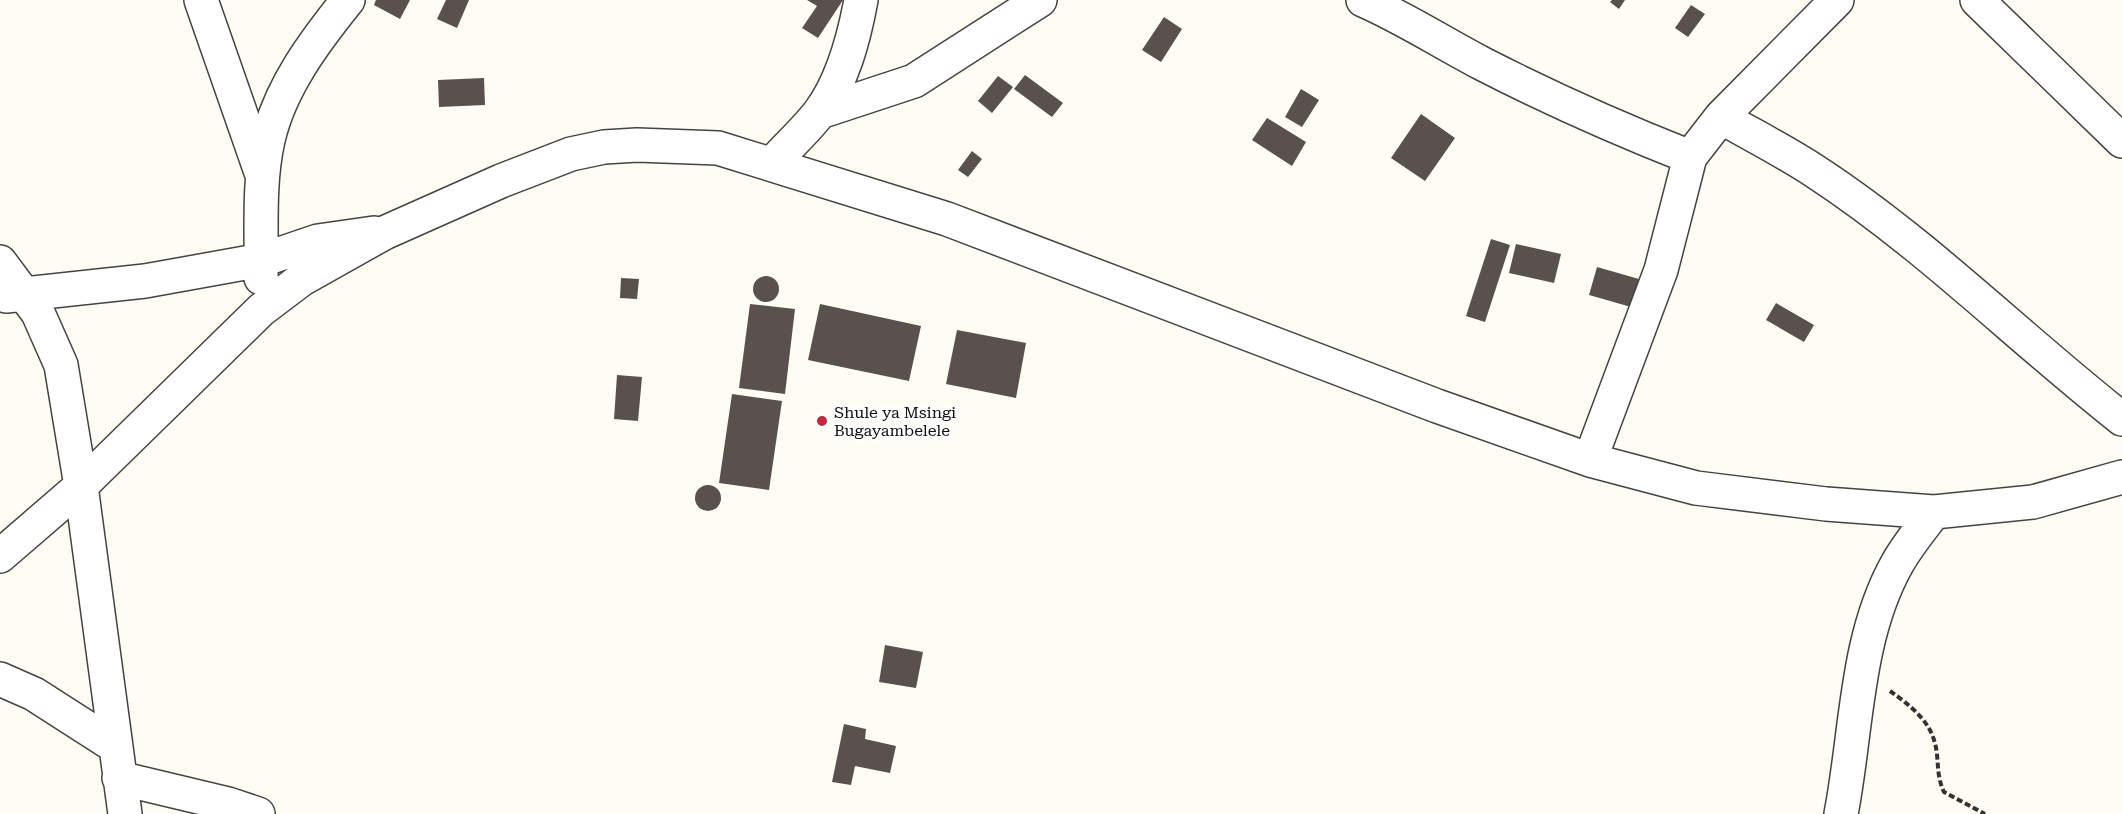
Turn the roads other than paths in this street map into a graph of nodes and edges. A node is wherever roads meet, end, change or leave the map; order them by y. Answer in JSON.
{"nodes":[{"id":1,"x":201,"y":0,"type":"edge"},
{"id":2,"x":348,"y":0,"type":"edge"},
{"id":3,"x":861,"y":0,"type":"edge"},
{"id":4,"x":1040,"y":0,"type":"edge"},
{"id":5,"x":1363,"y":0,"type":"edge"},
{"id":6,"x":1837,"y":0,"type":"edge"},
{"id":7,"x":1977,"y":0,"type":"edge"},
{"id":8,"x":820,"y":112,"type":"junction"},
{"id":9,"x":1721,"y":117,"type":"junction"},
{"id":10,"x":2122,"y":141,"type":"edge"},
{"id":11,"x":1690,"y":157,"type":"junction"},
{"id":12,"x":772,"y":164,"type":"junction"},
{"id":13,"x":264,"y":179,"type":"junction"},
{"id":14,"x":384,"y":233,"type":"junction"},
{"id":15,"x":261,"y":260,"type":"junction"},
{"id":16,"x":0,"y":262,"type":"edge"},
{"id":17,"x":11,"y":295,"type":"edge"},
{"id":18,"x":261,"y":310,"type":"junction"},
{"id":19,"x":2122,"y":419,"type":"edge"},
{"id":20,"x":1590,"y":460,"type":"junction"},
{"id":21,"x":2122,"y":477,"type":"edge"},
{"id":22,"x":81,"y":486,"type":"junction"},
{"id":23,"x":1934,"y":512,"type":"junction"},
{"id":24,"x":0,"y":556,"type":"edge"},
{"id":25,"x":0,"y":679,"type":"edge"},
{"id":26,"x":117,"y":762,"type":"junction"},
{"id":27,"x":125,"y":814,"type":"edge"},
{"id":28,"x":258,"y":814,"type":"edge"},
{"id":29,"x":1841,"y":814,"type":"edge"}],
"edges":[{"from":1,"to":13,"type":"street"},
{"from":2,"to":13,"type":"street"},
{"from":3,"to":8,"type":"street"},
{"from":4,"to":8,"type":"street"},
{"from":5,"to":11,"type":"street"},
{"from":6,"to":9,"type":"street"},
{"from":7,"to":10,"type":"street"},
{"from":8,"to":12,"type":"street"},
{"from":9,"to":11,"type":"street"},
{"from":9,"to":19,"type":"street"},
{"from":11,"to":20,"type":"street"},
{"from":12,"to":14,"type":"street"},
{"from":12,"to":20,"type":"street"},
{"from":13,"to":15,"type":"street"},
{"from":14,"to":15,"type":"street"},
{"from":14,"to":18,"type":"street"},
{"from":15,"to":17,"type":"street"},
{"from":15,"to":18,"type":"street"},
{"from":16,"to":17,"type":"street"},
{"from":17,"to":22,"type":"street"},
{"from":18,"to":22,"type":"street"},
{"from":20,"to":23,"type":"street"},
{"from":21,"to":23,"type":"street"},
{"from":22,"to":24,"type":"street"},
{"from":22,"to":26,"type":"street"},
{"from":23,"to":29,"type":"street"},
{"from":25,"to":26,"type":"street"},
{"from":26,"to":27,"type":"street"},
{"from":26,"to":28,"type":"street"}]}
